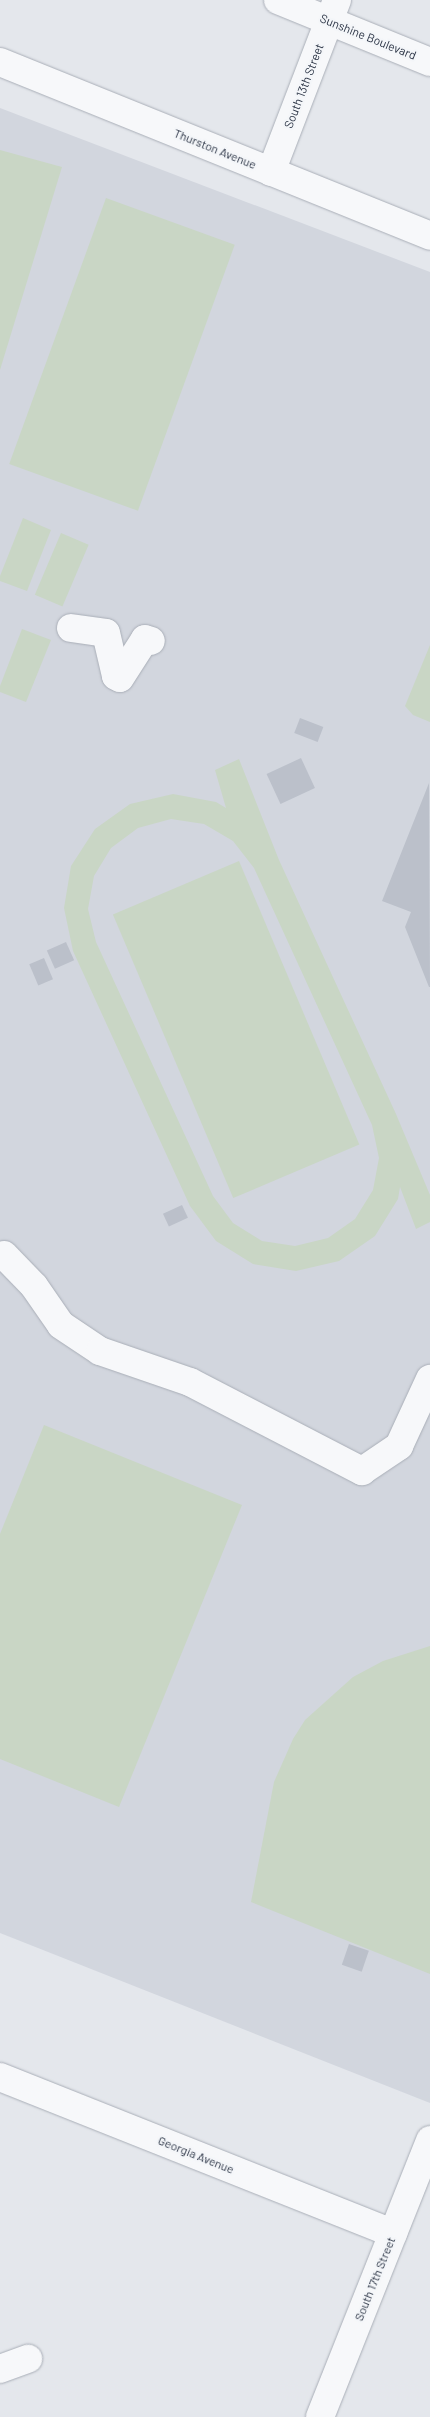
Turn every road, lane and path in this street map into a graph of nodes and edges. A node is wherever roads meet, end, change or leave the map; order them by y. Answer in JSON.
{"nodes":[{"id":1,"x":278,"y":0,"type":"edge"},
{"id":2,"x":333,"y":10,"type":"edge"},
{"id":3,"x":0,"y":62,"type":"edge"},
{"id":4,"x":430,"y":62,"type":"edge"},
{"id":5,"x":271,"y":172,"type":"junction"},
{"id":6,"x":430,"y":236,"type":"edge"},
{"id":7,"x":71,"y":628,"type":"dead end"},
{"id":8,"x":151,"y":641,"type":"dead end"},
{"id":9,"x":4,"y":1255,"type":"dead end"},
{"id":10,"x":430,"y":1379,"type":"edge"},
{"id":11,"x":0,"y":2077,"type":"edge"},
{"id":12,"x":430,"y":2140,"type":"edge"},
{"id":13,"x":392,"y":2233,"type":"junction"},
{"id":14,"x":28,"y":2359,"type":"dead end"},
{"id":15,"x":0,"y":2369,"type":"edge"},
{"id":16,"x":320,"y":2417,"type":"edge"}],
"edges":[{"from":1,"to":2,"type":"street","name":"Sunshine Boulevard"},
{"from":2,"to":4,"type":"street","name":"Sunshine Boulevard"},
{"from":2,"to":5,"type":"street","name":"South 13th Street"},
{"from":3,"to":5,"type":"street","name":"Thurston Avenue"},
{"from":5,"to":6,"type":"street","name":"Thurston Avenue"},
{"from":7,"to":8,"type":"street"},
{"from":9,"to":10,"type":"street"},
{"from":11,"to":13,"type":"street","name":"Georgia Avenue"},
{"from":12,"to":13,"type":"street","name":"South 17th Street"},
{"from":13,"to":16,"type":"street","name":"South 17th Street"},
{"from":14,"to":15,"type":"street"}]}
